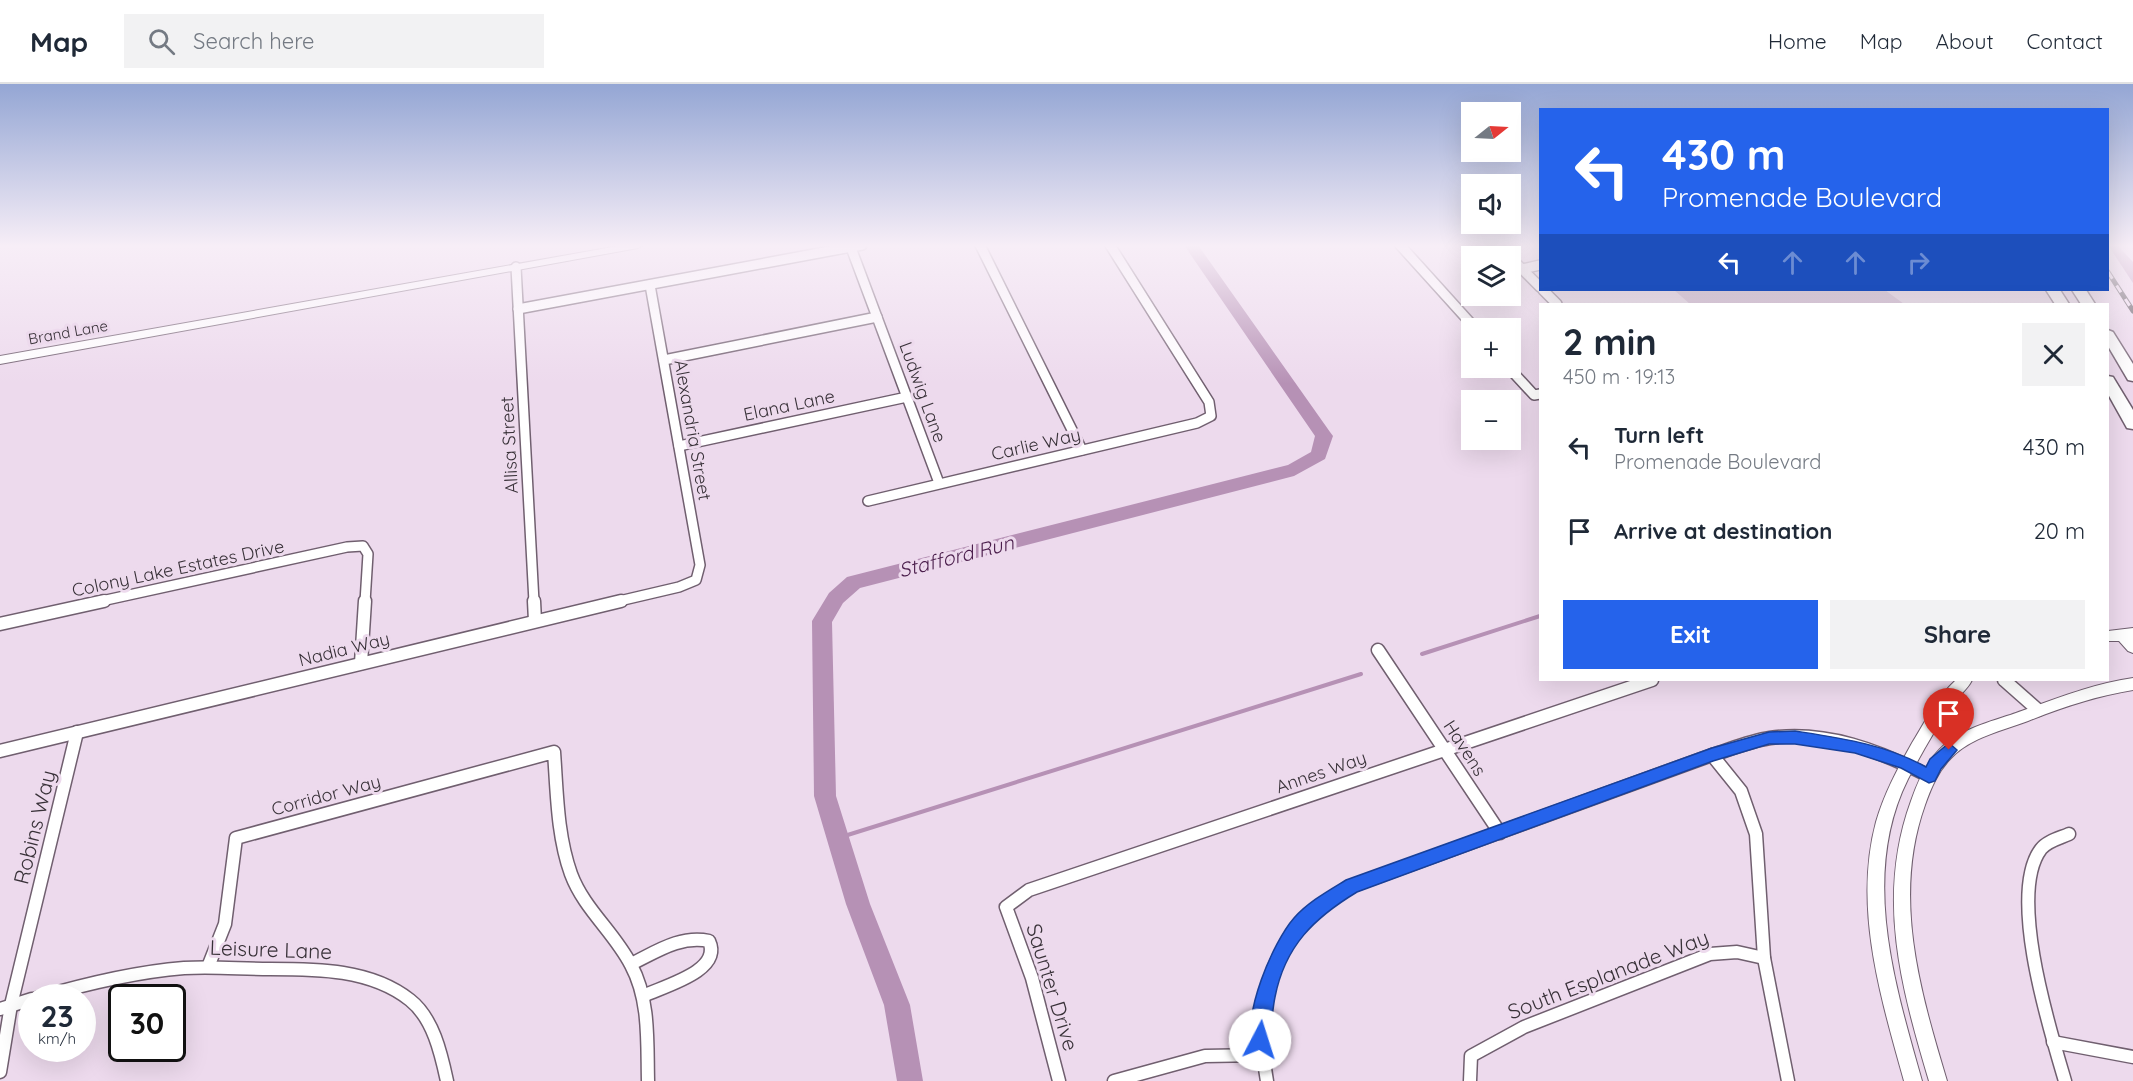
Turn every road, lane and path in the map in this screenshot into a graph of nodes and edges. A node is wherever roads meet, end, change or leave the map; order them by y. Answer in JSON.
{"nodes":[{"id":1,"x":380,"y":292,"type":"edge"},
{"id":2,"x":517,"y":292,"type":"edge"},
{"id":3,"x":614,"y":292,"type":"edge"},
{"id":4,"x":651,"y":292,"type":"edge"},
{"id":5,"x":868,"y":292,"type":"edge"},
{"id":6,"x":1004,"y":292,"type":"edge"},
{"id":7,"x":1140,"y":292,"type":"edge"},
{"id":8,"x":1442,"y":292,"type":"edge"},
{"id":9,"x":1545,"y":292,"type":"edge"},
{"id":10,"x":1556,"y":303,"type":"edge"},
{"id":11,"x":518,"y":309,"type":"junction"},
{"id":12,"x":877,"y":317,"type":"junction"},
{"id":13,"x":1466,"y":318,"type":"edge"},
{"id":14,"x":2109,"y":337,"type":"edge"},
{"id":15,"x":0,"y":360,"type":"edge"},
{"id":16,"x":664,"y":360,"type":"junction"},
{"id":17,"x":2133,"y":376,"type":"edge"},
{"id":18,"x":1518,"y":378,"type":"edge"},
{"id":19,"x":2109,"y":383,"type":"edge"},
{"id":20,"x":1539,"y":394,"type":"edge"},
{"id":21,"x":907,"y":397,"type":"junction"},
{"id":22,"x":2133,"y":424,"type":"edge"},
{"id":23,"x":679,"y":446,"type":"junction"},
{"id":24,"x":1082,"y":450,"type":"junction"},
{"id":25,"x":939,"y":483,"type":"junction"},
{"id":26,"x":868,"y":501,"type":"dead end"},
{"id":27,"x":696,"y":580,"type":"joint"},
{"id":28,"x":536,"y":621,"type":"junction"},
{"id":29,"x":0,"y":624,"type":"edge"},
{"id":30,"x":2128,"y":635,"type":"edge"},
{"id":31,"x":2109,"y":636,"type":"edge"},
{"id":32,"x":2133,"y":647,"type":"edge"},
{"id":33,"x":1378,"y":650,"type":"dead end"},
{"id":34,"x":361,"y":663,"type":"junction"},
{"id":35,"x":1649,"y":681,"type":"edge"},
{"id":36,"x":1964,"y":681,"type":"edge"},
{"id":37,"x":2005,"y":681,"type":"edge"},
{"id":38,"x":2133,"y":684,"type":"edge"},
{"id":39,"x":2038,"y":710,"type":"junction"},
{"id":40,"x":77,"y":732,"type":"junction"},
{"id":41,"x":1445,"y":749,"type":"junction"},
{"id":42,"x":0,"y":751,"type":"edge"},
{"id":43,"x":1712,"y":755,"type":"junction"},
{"id":44,"x":1906,"y":764,"type":"junction"},
{"id":45,"x":1929,"y":776,"type":"junction"},
{"id":46,"x":1500,"y":833,"type":"junction"},
{"id":47,"x":2069,"y":834,"type":"dead end"},
{"id":48,"x":1006,"y":907,"type":"joint"},
{"id":49,"x":1764,"y":958,"type":"junction"},
{"id":50,"x":631,"y":964,"type":"junction"},
{"id":51,"x":208,"y":967,"type":"junction"},
{"id":52,"x":92,"y":984,"type":"edge"},
{"id":53,"x":643,"y":996,"type":"junction"},
{"id":54,"x":5,"y":1007,"type":"edge"},
{"id":55,"x":2053,"y":1042,"type":"junction"},
{"id":56,"x":1261,"y":1055,"type":"junction"},
{"id":57,"x":2133,"y":1057,"type":"edge"},
{"id":58,"x":0,"y":1072,"type":"edge"},
{"id":59,"x":447,"y":1081,"type":"edge"},
{"id":60,"x":648,"y":1081,"type":"edge"},
{"id":61,"x":1059,"y":1081,"type":"edge"},
{"id":62,"x":1114,"y":1081,"type":"edge"},
{"id":63,"x":1267,"y":1081,"type":"edge"},
{"id":64,"x":1470,"y":1081,"type":"edge"},
{"id":65,"x":1788,"y":1081,"type":"edge"},
{"id":66,"x":1913,"y":1081,"type":"edge"},
{"id":67,"x":1938,"y":1081,"type":"edge"},
{"id":68,"x":2065,"y":1081,"type":"edge"}],
"edges":[{"from":1,"to":15,"type":"street","name":"Brand Lane"},
{"from":2,"to":11,"type":"street","name":"Allisa Street"},
{"from":3,"to":11,"type":"street"},
{"from":4,"to":16,"type":"street","name":"Alexandria Street"},
{"from":5,"to":12,"type":"street","name":"Ludwig Lane"},
{"from":6,"to":24,"type":"street"},
{"from":7,"to":24,"type":"street","name":"Carlie Way"},
{"from":8,"to":13,"type":"street"},
{"from":9,"to":10,"type":"street"},
{"from":11,"to":28,"type":"street","name":"Allisa Street"},
{"from":12,"to":16,"type":"street"},
{"from":12,"to":21,"type":"street","name":"Ludwig Lane"},
{"from":14,"to":17,"type":"highway"},
{"from":16,"to":23,"type":"street","name":"Alexandria Street"},
{"from":18,"to":20,"type":"street"},
{"from":19,"to":22,"type":"highway"},
{"from":21,"to":23,"type":"street","name":"Elana Lane"},
{"from":21,"to":25,"type":"street","name":"Ludwig Lane"},
{"from":23,"to":27,"type":"street","name":"Alexandria Street"},
{"from":24,"to":25,"type":"street","name":"Carlie Way"},
{"from":25,"to":26,"type":"street","name":"Carlie Way"},
{"from":27,"to":28,"type":"street","name":"Nadia Way"},
{"from":28,"to":34,"type":"street","name":"Nadia Way"},
{"from":29,"to":34,"type":"street","name":"Colony Lake Estates Drive"},
{"from":30,"to":31,"type":"street"},
{"from":30,"to":32,"type":"street"},
{"from":33,"to":41,"type":"street","name":"Havens"},
{"from":34,"to":40,"type":"street","name":"Nadia Way"},
{"from":35,"to":41,"type":"street","name":"Annes Way"},
{"from":36,"to":44,"type":"street"},
{"from":37,"to":39,"type":"street"},
{"from":38,"to":39,"type":"street"},
{"from":39,"to":45,"type":"street"},
{"from":40,"to":42,"type":"street","name":"Nadia Way"},
{"from":40,"to":54,"type":"street","name":"Robins Way"},
{"from":41,"to":46,"type":"street","name":"Havens"},
{"from":41,"to":48,"type":"street","name":"Annes Way"},
{"from":43,"to":44,"type":"street"},
{"from":43,"to":46,"type":"street"},
{"from":43,"to":49,"type":"street"},
{"from":44,"to":45,"type":"street"},
{"from":44,"to":66,"type":"street"},
{"from":45,"to":67,"type":"street"},
{"from":46,"to":56,"type":"street"},
{"from":47,"to":55,"type":"street"},
{"from":48,"to":61,"type":"street","name":"Saunter Drive"},
{"from":49,"to":64,"type":"street","name":"South Esplanade Way"},
{"from":49,"to":65,"type":"street"},
{"from":50,"to":51,"type":"street","name":"Corridor Way"},
{"from":50,"to":53,"type":"street"},
{"from":50,"to":53,"type":"street"},
{"from":51,"to":52,"type":"street","name":"Leisure Lane"},
{"from":51,"to":59,"type":"street","name":"Leisure Lane"},
{"from":53,"to":60,"type":"street"},
{"from":54,"to":58,"type":"street","name":"Robins Way"},
{"from":55,"to":57,"type":"street"},
{"from":55,"to":68,"type":"street"},
{"from":56,"to":62,"type":"street"},
{"from":56,"to":63,"type":"street"}]}
